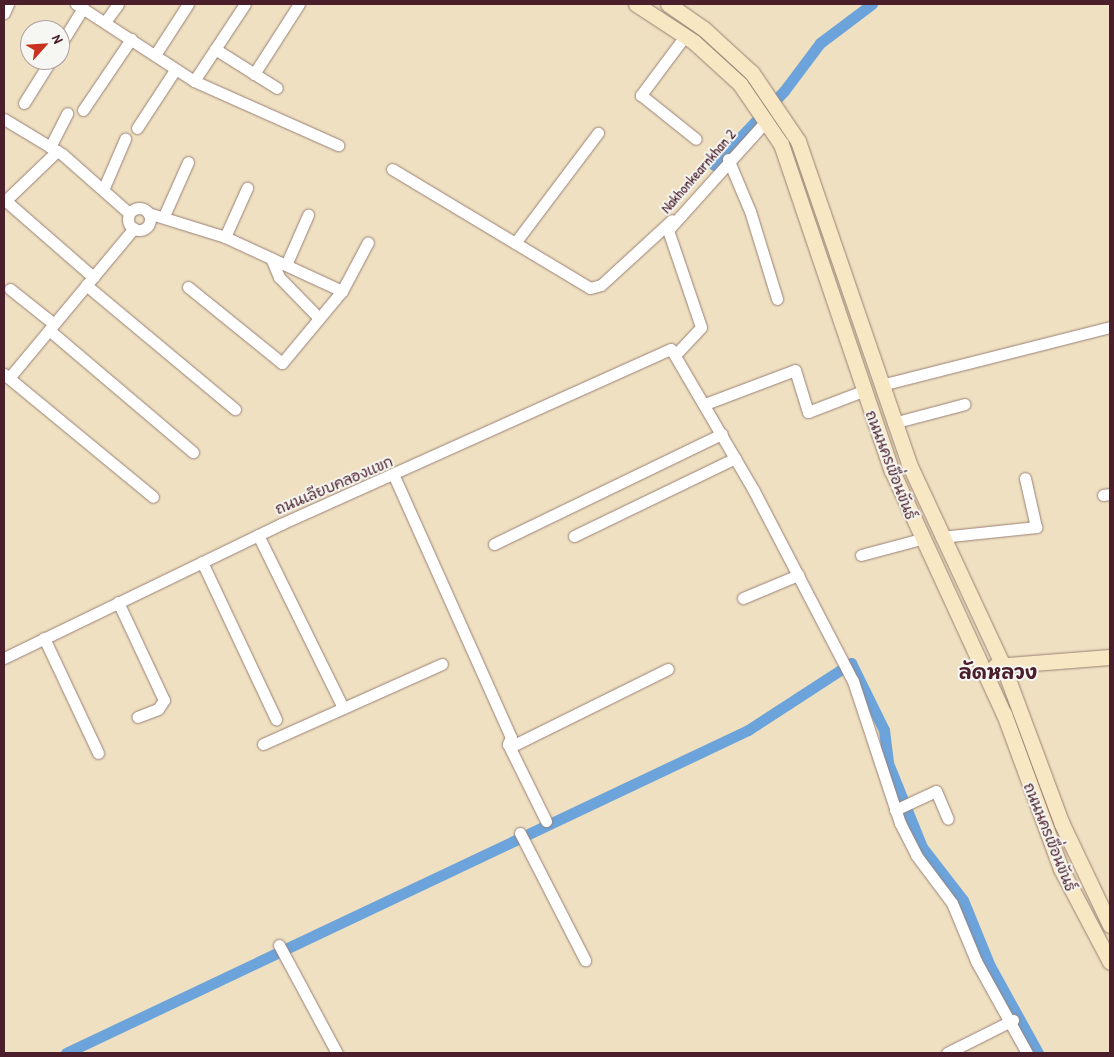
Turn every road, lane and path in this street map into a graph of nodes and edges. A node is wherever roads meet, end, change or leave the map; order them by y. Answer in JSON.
{"nodes":[{"id":1,"x":8,"y":4,"type":"edge"},
{"id":2,"x":118,"y":4,"type":"edge"},
{"id":3,"x":188,"y":4,"type":"edge"},
{"id":4,"x":245,"y":4,"type":"edge"},
{"id":5,"x":299,"y":4,"type":"edge"},
{"id":6,"x":636,"y":4,"type":"edge"},
{"id":7,"x":668,"y":4,"type":"edge"},
{"id":8,"x":80,"y":6,"type":"edge"},
{"id":9,"x":4,"y":12,"type":"edge"},
{"id":10,"x":105,"y":22,"type":"junction"},
{"id":11,"x":70,"y":26,"type":"edge"},
{"id":12,"x":685,"y":36,"type":"junction"},
{"id":13,"x":131,"y":39,"type":"junction"},
{"id":14,"x":215,"y":49,"type":"junction"},
{"id":15,"x":155,"y":55,"type":"junction"},
{"id":16,"x":45,"y":70,"type":"edge"},
{"id":17,"x":175,"y":70,"type":"junction"},
{"id":18,"x":254,"y":74,"type":"junction"},
{"id":19,"x":194,"y":81,"type":"junction"},
{"id":20,"x":277,"y":88,"type":"dead end"},
{"id":21,"x":24,"y":102,"type":"dead end"},
{"id":22,"x":83,"y":110,"type":"dead end"},
{"id":23,"x":68,"y":113,"type":"dead end"},
{"id":24,"x":763,"y":115,"type":"junction"},
{"id":25,"x":4,"y":119,"type":"edge"},
{"id":26,"x":137,"y":128,"type":"dead end"},
{"id":27,"x":598,"y":133,"type":"dead end"},
{"id":28,"x":125,"y":139,"type":"dead end"},
{"id":29,"x":696,"y":139,"type":"dead end"},
{"id":30,"x":338,"y":145,"type":"dead end"},
{"id":31,"x":54,"y":149,"type":"junction"},
{"id":32,"x":728,"y":159,"type":"junction"},
{"id":33,"x":188,"y":162,"type":"dead end"},
{"id":34,"x":392,"y":169,"type":"dead end"},
{"id":35,"x":247,"y":188,"type":"dead end"},
{"id":36,"x":103,"y":190,"type":"junction"},
{"id":37,"x":5,"y":201,"type":"edge"},
{"id":38,"x":148,"y":213,"type":"junction"},
{"id":39,"x":129,"y":214,"type":"junction"},
{"id":40,"x":308,"y":215,"type":"dead end"},
{"id":41,"x":164,"y":216,"type":"junction"},
{"id":42,"x":672,"y":220,"type":"junction"},
{"id":43,"x":134,"y":228,"type":"junction"},
{"id":44,"x":225,"y":237,"type":"junction"},
{"id":45,"x":368,"y":242,"type":"dead end"},
{"id":46,"x":515,"y":243,"type":"junction"},
{"id":47,"x":271,"y":258,"type":"junction"},
{"id":48,"x":286,"y":265,"type":"junction"},
{"id":49,"x":90,"y":281,"type":"junction"},
{"id":50,"x":188,"y":287,"type":"dead end"},
{"id":51,"x":10,"y":289,"type":"dead end"},
{"id":52,"x":342,"y":291,"type":"junction"},
{"id":53,"x":852,"y":298,"type":"junction"},
{"id":54,"x":777,"y":299,"type":"dead end"},
{"id":55,"x":835,"y":304,"type":"junction"},
{"id":56,"x":320,"y":318,"type":"junction"},
{"id":57,"x":51,"y":327,"type":"junction"},
{"id":58,"x":1110,"y":327,"type":"edge"},
{"id":59,"x":677,"y":353,"type":"junction"},
{"id":60,"x":6,"y":376,"type":"edge"},
{"id":61,"x":881,"y":385,"type":"junction"},
{"id":62,"x":863,"y":391,"type":"junction"},
{"id":63,"x":705,"y":404,"type":"junction"},
{"id":64,"x":965,"y":404,"type":"dead end"},
{"id":65,"x":235,"y":409,"type":"dead end"},
{"id":66,"x":894,"y":423,"type":"junction"},
{"id":67,"x":722,"y":434,"type":"junction"},
{"id":68,"x":193,"y":452,"type":"dead end"},
{"id":69,"x":735,"y":458,"type":"junction"},
{"id":70,"x":394,"y":476,"type":"junction"},
{"id":71,"x":1025,"y":478,"type":"dead end"},
{"id":72,"x":153,"y":497,"type":"dead end"},
{"id":73,"x":258,"y":535,"type":"junction"},
{"id":74,"x":574,"y":536,"type":"dead end"},
{"id":75,"x":941,"y":537,"type":"junction"},
{"id":76,"x":920,"y":539,"type":"junction"},
{"id":77,"x":494,"y":544,"type":"dead end"},
{"id":78,"x":861,"y":555,"type":"dead end"},
{"id":79,"x":202,"y":562,"type":"junction"},
{"id":80,"x":798,"y":575,"type":"junction"},
{"id":81,"x":968,"y":594,"type":"junction"},
{"id":82,"x":743,"y":598,"type":"dead end"},
{"id":83,"x":118,"y":602,"type":"junction"},
{"id":84,"x":950,"y":603,"type":"junction"},
{"id":85,"x":44,"y":638,"type":"junction"},
{"id":86,"x":1110,"y":657,"type":"edge"},
{"id":87,"x":4,"y":658,"type":"edge"},
{"id":88,"x":1002,"y":663,"type":"junction"},
{"id":89,"x":442,"y":664,"type":"dead end"},
{"id":90,"x":668,"y":669,"type":"dead end"},
{"id":91,"x":984,"y":669,"type":"junction"},
{"id":92,"x":343,"y":708,"type":"junction"},
{"id":93,"x":137,"y":717,"type":"dead end"},
{"id":94,"x":276,"y":719,"type":"dead end"},
{"id":95,"x":263,"y":744,"type":"dead end"},
{"id":96,"x":510,"y":747,"type":"junction"},
{"id":97,"x":98,"y":753,"type":"dead end"},
{"id":98,"x":902,"y":807,"type":"junction"},
{"id":99,"x":948,"y":819,"type":"dead end"},
{"id":100,"x":546,"y":821,"type":"dead end"},
{"id":101,"x":522,"y":838,"type":"dead end"},
{"id":102,"x":1110,"y":925,"type":"edge"},
{"id":103,"x":282,"y":950,"type":"dead end"},
{"id":104,"x":585,"y":960,"type":"dead end"},
{"id":105,"x":1110,"y":962,"type":"edge"},
{"id":106,"x":1012,"y":1020,"type":"junction"},
{"id":107,"x":337,"y":1053,"type":"edge"},
{"id":108,"x":947,"y":1053,"type":"edge"},
{"id":109,"x":1027,"y":1053,"type":"edge"}],
"edges":[{"from":1,"to":9,"type":"street"},
{"from":2,"to":10,"type":"street"},
{"from":3,"to":15,"type":"street"},
{"from":4,"to":14,"type":"street"},
{"from":5,"to":18,"type":"street"},
{"from":6,"to":12,"type":"main road","name":"ถนนนครเขื่อนขันธ์"},
{"from":7,"to":53,"type":"main road","name":"ถนนนครเขื่อนขันธ์"},
{"from":8,"to":10,"type":"street"},
{"from":8,"to":11,"type":"street"},
{"from":10,"to":13,"type":"street"},
{"from":12,"to":24,"type":"main road","name":"ถนนนครเขื่อนขันธ์"},
{"from":12,"to":29,"type":"street"},
{"from":13,"to":15,"type":"street"},
{"from":13,"to":22,"type":"street"},
{"from":14,"to":18,"type":"street"},
{"from":14,"to":19,"type":"street"},
{"from":15,"to":17,"type":"street"},
{"from":16,"to":21,"type":"street"},
{"from":17,"to":19,"type":"street"},
{"from":17,"to":26,"type":"street"},
{"from":18,"to":20,"type":"street"},
{"from":19,"to":30,"type":"street"},
{"from":23,"to":31,"type":"street"},
{"from":24,"to":32,"type":"street","name":"Nakhonkearnkhan 2"},
{"from":24,"to":55,"type":"main road","name":"ถนนนครเขื่อนขันธ์"},
{"from":25,"to":31,"type":"street"},
{"from":27,"to":46,"type":"street"},
{"from":28,"to":36,"type":"street"},
{"from":31,"to":36,"type":"street"},
{"from":31,"to":37,"type":"street"},
{"from":32,"to":42,"type":"street","name":"Nakhonkearnkhan 2"},
{"from":32,"to":54,"type":"street"},
{"from":33,"to":41,"type":"street"},
{"from":34,"to":46,"type":"street"},
{"from":35,"to":44,"type":"street"},
{"from":36,"to":39,"type":"street"},
{"from":37,"to":49,"type":"street"},
{"from":38,"to":39,"type":"street"},
{"from":38,"to":41,"type":"street"},
{"from":38,"to":43,"type":"street"},
{"from":39,"to":43,"type":"street"},
{"from":40,"to":48,"type":"street"},
{"from":41,"to":44,"type":"street"},
{"from":42,"to":46,"type":"street"},
{"from":42,"to":59,"type":"street","name":"Nakhonkearnkhan 2"},
{"from":43,"to":49,"type":"street"},
{"from":44,"to":47,"type":"street"},
{"from":45,"to":52,"type":"street"},
{"from":47,"to":48,"type":"street"},
{"from":47,"to":56,"type":"street"},
{"from":48,"to":52,"type":"street"},
{"from":49,"to":57,"type":"street"},
{"from":49,"to":65,"type":"street"},
{"from":50,"to":56,"type":"street"},
{"from":51,"to":57,"type":"street"},
{"from":52,"to":56,"type":"street"},
{"from":53,"to":55,"type":"main road"},
{"from":53,"to":61,"type":"main road","name":"ถนนนครเขื่อนขันธ์"},
{"from":55,"to":62,"type":"main road","name":"ถนนนครเขื่อนขันธ์"},
{"from":57,"to":60,"type":"street"},
{"from":57,"to":68,"type":"street"},
{"from":58,"to":61,"type":"street"},
{"from":59,"to":63,"type":"street"},
{"from":59,"to":70,"type":"street","name":"ถนนเลียบคลองแขก"},
{"from":60,"to":72,"type":"street"},
{"from":61,"to":66,"type":"main road","name":"ถนนนครเขื่อนขันธ์"},
{"from":62,"to":63,"type":"street"},
{"from":62,"to":76,"type":"main road","name":"ถนนนครเขื่อนขันธ์"},
{"from":63,"to":67,"type":"street"},
{"from":64,"to":66,"type":"street"},
{"from":66,"to":75,"type":"main road","name":"ถนนนครเขื่อนขันธ์"},
{"from":67,"to":69,"type":"street"},
{"from":67,"to":77,"type":"street"},
{"from":69,"to":74,"type":"street"},
{"from":69,"to":80,"type":"street"},
{"from":70,"to":73,"type":"street","name":"ถนนเลียบคลองแขก"},
{"from":70,"to":96,"type":"street"},
{"from":71,"to":75,"type":"street"},
{"from":73,"to":79,"type":"street","name":"ถนนเลียบคลองแขก"},
{"from":73,"to":92,"type":"street"},
{"from":75,"to":81,"type":"main road","name":"ถนนนครเขื่อนขันธ์"},
{"from":76,"to":78,"type":"street"},
{"from":76,"to":84,"type":"main road","name":"ถนนนครเขื่อนขันธ์"},
{"from":79,"to":83,"type":"street","name":"ถนนเลียบคลองแขก"},
{"from":79,"to":94,"type":"street"},
{"from":80,"to":82,"type":"street"},
{"from":80,"to":98,"type":"street"},
{"from":81,"to":84,"type":"main road"},
{"from":81,"to":88,"type":"main road","name":"ถนนนครเขื่อนขันธ์"},
{"from":83,"to":85,"type":"street","name":"ถนนเลียบคลองแขก"},
{"from":83,"to":93,"type":"street"},
{"from":84,"to":91,"type":"main road","name":"ถนนนครเขื่อนขันธ์"},
{"from":85,"to":87,"type":"street","name":"ถนนเลียบคลองแขก"},
{"from":85,"to":97,"type":"street"},
{"from":86,"to":88,"type":"main road"},
{"from":88,"to":91,"type":"main road"},
{"from":88,"to":102,"type":"main road","name":"ถนนนครเขื่อนขันธ์"},
{"from":89,"to":92,"type":"street"},
{"from":90,"to":96,"type":"street"},
{"from":91,"to":105,"type":"main road","name":"ถนนนครเขื่อนขันธ์"},
{"from":92,"to":95,"type":"street"},
{"from":96,"to":100,"type":"street"},
{"from":98,"to":99,"type":"street"},
{"from":98,"to":106,"type":"street"},
{"from":101,"to":104,"type":"street"},
{"from":103,"to":107,"type":"street"},
{"from":106,"to":108,"type":"street"},
{"from":106,"to":109,"type":"street"}]}
